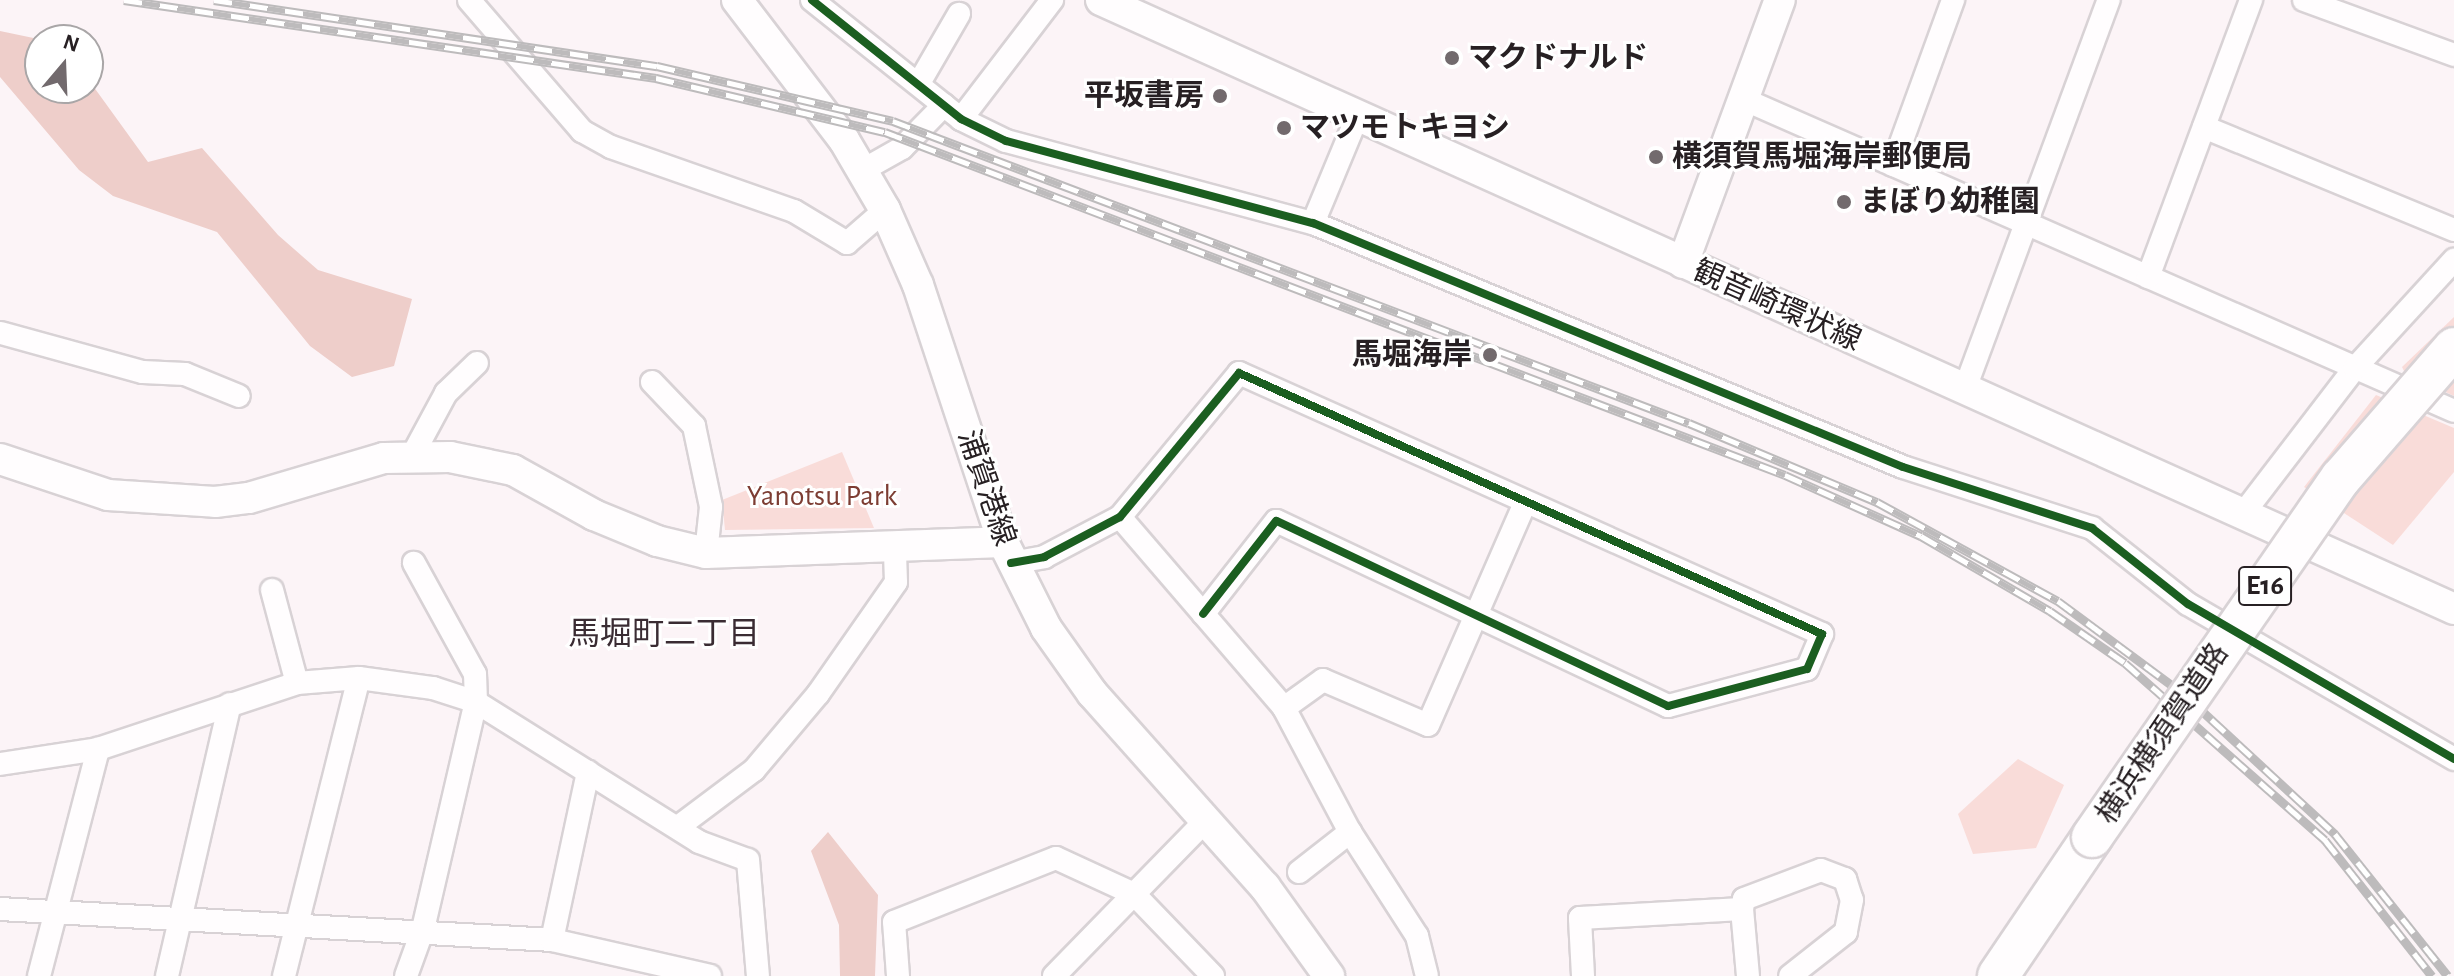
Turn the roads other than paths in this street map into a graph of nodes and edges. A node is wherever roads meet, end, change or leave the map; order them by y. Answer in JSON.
{"nodes":[{"id":1,"x":469,"y":0,"type":"edge"},
{"id":2,"x":737,"y":0,"type":"edge"},
{"id":3,"x":812,"y":0,"type":"edge"},
{"id":4,"x":1052,"y":0,"type":"edge"},
{"id":5,"x":1101,"y":0,"type":"edge"},
{"id":6,"x":1780,"y":0,"type":"edge"},
{"id":7,"x":1953,"y":0,"type":"edge"},
{"id":8,"x":2109,"y":0,"type":"edge"},
{"id":9,"x":2251,"y":0,"type":"edge"},
{"id":10,"x":2304,"y":0,"type":"edge"},
{"id":11,"x":959,"y":14,"type":"dead end"},
{"id":12,"x":2454,"y":55,"type":"edge"},
{"id":13,"x":919,"y":83,"type":"junction"},
{"id":14,"x":1743,"y":99,"type":"junction"},
{"id":15,"x":952,"y":112,"type":"junction"},
{"id":16,"x":1358,"y":115,"type":"junction"},
{"id":17,"x":2204,"y":127,"type":"junction"},
{"id":18,"x":1893,"y":165,"type":"junction"},
{"id":19,"x":863,"y":170,"type":"junction"},
{"id":20,"x":885,"y":210,"type":"junction"},
{"id":21,"x":1313,"y":223,"type":"junction"},
{"id":22,"x":2028,"y":225,"type":"junction"},
{"id":23,"x":2454,"y":230,"type":"edge"},
{"id":24,"x":2454,"y":260,"type":"edge"},
{"id":25,"x":1683,"y":263,"type":"junction"},
{"id":26,"x":2148,"y":277,"type":"junction"},
{"id":27,"x":0,"y":322,"type":"edge"},
{"id":28,"x":0,"y":334,"type":"edge"},
{"id":29,"x":2454,"y":348,"type":"edge"},
{"id":30,"x":477,"y":363,"type":"dead end"},
{"id":31,"x":2355,"y":368,"type":"junction"},
{"id":32,"x":2454,"y":368,"type":"edge"},
{"id":33,"x":652,"y":382,"type":"dead end"},
{"id":34,"x":1964,"y":391,"type":"junction"},
{"id":35,"x":239,"y":396,"type":"dead end"},
{"id":36,"x":2454,"y":411,"type":"edge"},
{"id":37,"x":411,"y":458,"type":"junction"},
{"id":38,"x":0,"y":459,"type":"edge"},
{"id":39,"x":1525,"y":503,"type":"junction"},
{"id":40,"x":2242,"y":515,"type":"junction"},
{"id":41,"x":1120,"y":517,"type":"junction"},
{"id":42,"x":895,"y":548,"type":"junction"},
{"id":43,"x":706,"y":553,"type":"junction"},
{"id":44,"x":1007,"y":553,"type":"junction"},
{"id":45,"x":414,"y":563,"type":"dead end"},
{"id":46,"x":272,"y":590,"type":"dead end"},
{"id":47,"x":2454,"y":609,"type":"edge"},
{"id":48,"x":1203,"y":614,"type":"junction"},
{"id":49,"x":1476,"y":616,"type":"junction"},
{"id":50,"x":359,"y":678,"type":"junction"},
{"id":51,"x":297,"y":683,"type":"junction"},
{"id":52,"x":476,"y":702,"type":"junction"},
{"id":53,"x":230,"y":704,"type":"junction"},
{"id":54,"x":1284,"y":708,"type":"junction"},
{"id":55,"x":98,"y":749,"type":"junction"},
{"id":56,"x":2454,"y":759,"type":"edge"},
{"id":57,"x":0,"y":764,"type":"edge"},
{"id":58,"x":588,"y":772,"type":"junction"},
{"id":59,"x":1207,"y":819,"type":"junction"},
{"id":60,"x":678,"y":827,"type":"junction"},
{"id":61,"x":1350,"y":832,"type":"junction"},
{"id":62,"x":2099,"y":840,"type":"junction"},
{"id":63,"x":1299,"y":872,"type":"dead end"},
{"id":64,"x":1134,"y":894,"type":"junction"},
{"id":65,"x":0,"y":909,"type":"edge"},
{"id":66,"x":1742,"y":909,"type":"junction"},
{"id":67,"x":54,"y":915,"type":"junction"},
{"id":68,"x":180,"y":918,"type":"junction"},
{"id":69,"x":298,"y":923,"type":"junction"},
{"id":70,"x":423,"y":929,"type":"junction"},
{"id":71,"x":552,"y":940,"type":"junction"},
{"id":72,"x":39,"y":976,"type":"edge"},
{"id":73,"x":167,"y":976,"type":"edge"},
{"id":74,"x":284,"y":976,"type":"edge"},
{"id":75,"x":406,"y":976,"type":"edge"},
{"id":76,"x":710,"y":976,"type":"edge"},
{"id":77,"x":758,"y":976,"type":"edge"},
{"id":78,"x":898,"y":976,"type":"edge"},
{"id":79,"x":1054,"y":976,"type":"edge"},
{"id":80,"x":1213,"y":976,"type":"edge"},
{"id":81,"x":1329,"y":976,"type":"edge"},
{"id":82,"x":1427,"y":976,"type":"edge"},
{"id":83,"x":1583,"y":976,"type":"edge"},
{"id":84,"x":1748,"y":976,"type":"edge"},
{"id":85,"x":1790,"y":976,"type":"edge"},
{"id":86,"x":1998,"y":976,"type":"edge"},
{"id":87,"x":2015,"y":976,"type":"edge"}],
"edges":[{"from":1,"to":20,"type":"street"},
{"from":2,"to":19,"type":"main road","name":"浦賀港線"},
{"from":3,"to":13,"type":"street"},
{"from":4,"to":15,"type":"street"},
{"from":5,"to":16,"type":"main road","name":"観音崎環状線"},
{"from":6,"to":14,"type":"main road"},
{"from":7,"to":18,"type":"street"},
{"from":8,"to":22,"type":"street"},
{"from":9,"to":17,"type":"street"},
{"from":10,"to":12,"type":"street"},
{"from":11,"to":13,"type":"street"},
{"from":13,"to":15,"type":"street"},
{"from":14,"to":18,"type":"street"},
{"from":14,"to":25,"type":"main road"},
{"from":15,"to":19,"type":"street"},
{"from":15,"to":21,"type":"street"},
{"from":16,"to":21,"type":"street"},
{"from":16,"to":25,"type":"main road","name":"観音崎環状線"},
{"from":17,"to":23,"type":"street"},
{"from":17,"to":26,"type":"street"},
{"from":18,"to":22,"type":"street"},
{"from":19,"to":20,"type":"main road","name":"浦賀港線"},
{"from":20,"to":44,"type":"main road","name":"浦賀港線"},
{"from":21,"to":56,"type":"street"},
{"from":22,"to":26,"type":"street"},
{"from":22,"to":34,"type":"street"},
{"from":24,"to":31,"type":"street"},
{"from":25,"to":34,"type":"main road","name":"観音崎環状線"},
{"from":26,"to":31,"type":"street"},
{"from":27,"to":28,"type":"street"},
{"from":28,"to":35,"type":"street"},
{"from":29,"to":62,"type":"highway","name":"横浜横須賀道路","number":"E16","bridge":true},
{"from":30,"to":37,"type":"street"},
{"from":31,"to":36,"type":"street"},
{"from":31,"to":40,"type":"street"},
{"from":32,"to":62,"type":"highway","name":"横浜横須賀道路","number":"E16"},
{"from":33,"to":43,"type":"street"},
{"from":34,"to":40,"type":"main road","name":"観音崎環状線"},
{"from":37,"to":38,"type":"main road"},
{"from":37,"to":43,"type":"main road"},
{"from":39,"to":41,"type":"street"},
{"from":39,"to":49,"type":"street"},
{"from":39,"to":49,"type":"street"},
{"from":40,"to":47,"type":"main road","name":"観音崎環状線"},
{"from":41,"to":44,"type":"street"},
{"from":41,"to":48,"type":"street"},
{"from":42,"to":43,"type":"main road"},
{"from":42,"to":44,"type":"main road"},
{"from":42,"to":60,"type":"street"},
{"from":44,"to":59,"type":"main road","name":"浦賀港線"},
{"from":45,"to":52,"type":"street"},
{"from":46,"to":51,"type":"street"},
{"from":48,"to":49,"type":"street"},
{"from":48,"to":54,"type":"street"},
{"from":49,"to":54,"type":"street"},
{"from":50,"to":51,"type":"street"},
{"from":50,"to":52,"type":"street"},
{"from":50,"to":69,"type":"street"},
{"from":51,"to":53,"type":"street"},
{"from":52,"to":58,"type":"street"},
{"from":52,"to":70,"type":"street"},
{"from":53,"to":55,"type":"street"},
{"from":53,"to":68,"type":"street"},
{"from":54,"to":61,"type":"street"},
{"from":55,"to":57,"type":"street"},
{"from":55,"to":67,"type":"street"},
{"from":58,"to":60,"type":"street"},
{"from":58,"to":71,"type":"street"},
{"from":59,"to":64,"type":"street"},
{"from":59,"to":81,"type":"main road","name":"浦賀港線"},
{"from":60,"to":77,"type":"street"},
{"from":61,"to":63,"type":"street"},
{"from":61,"to":82,"type":"street"},
{"from":62,"to":86,"type":"highway","name":"横浜横須賀道路","number":"E16"},
{"from":62,"to":87,"type":"highway","name":"横浜横須賀道路","number":"E16"},
{"from":64,"to":78,"type":"street"},
{"from":64,"to":79,"type":"street"},
{"from":64,"to":80,"type":"street"},
{"from":65,"to":67,"type":"street"},
{"from":66,"to":83,"type":"street"},
{"from":66,"to":84,"type":"street"},
{"from":66,"to":85,"type":"street"},
{"from":67,"to":68,"type":"street"},
{"from":67,"to":72,"type":"street"},
{"from":68,"to":69,"type":"street"},
{"from":68,"to":73,"type":"street"},
{"from":69,"to":70,"type":"street"},
{"from":69,"to":74,"type":"street"},
{"from":70,"to":71,"type":"street"},
{"from":70,"to":75,"type":"street"},
{"from":71,"to":76,"type":"street"}]}
